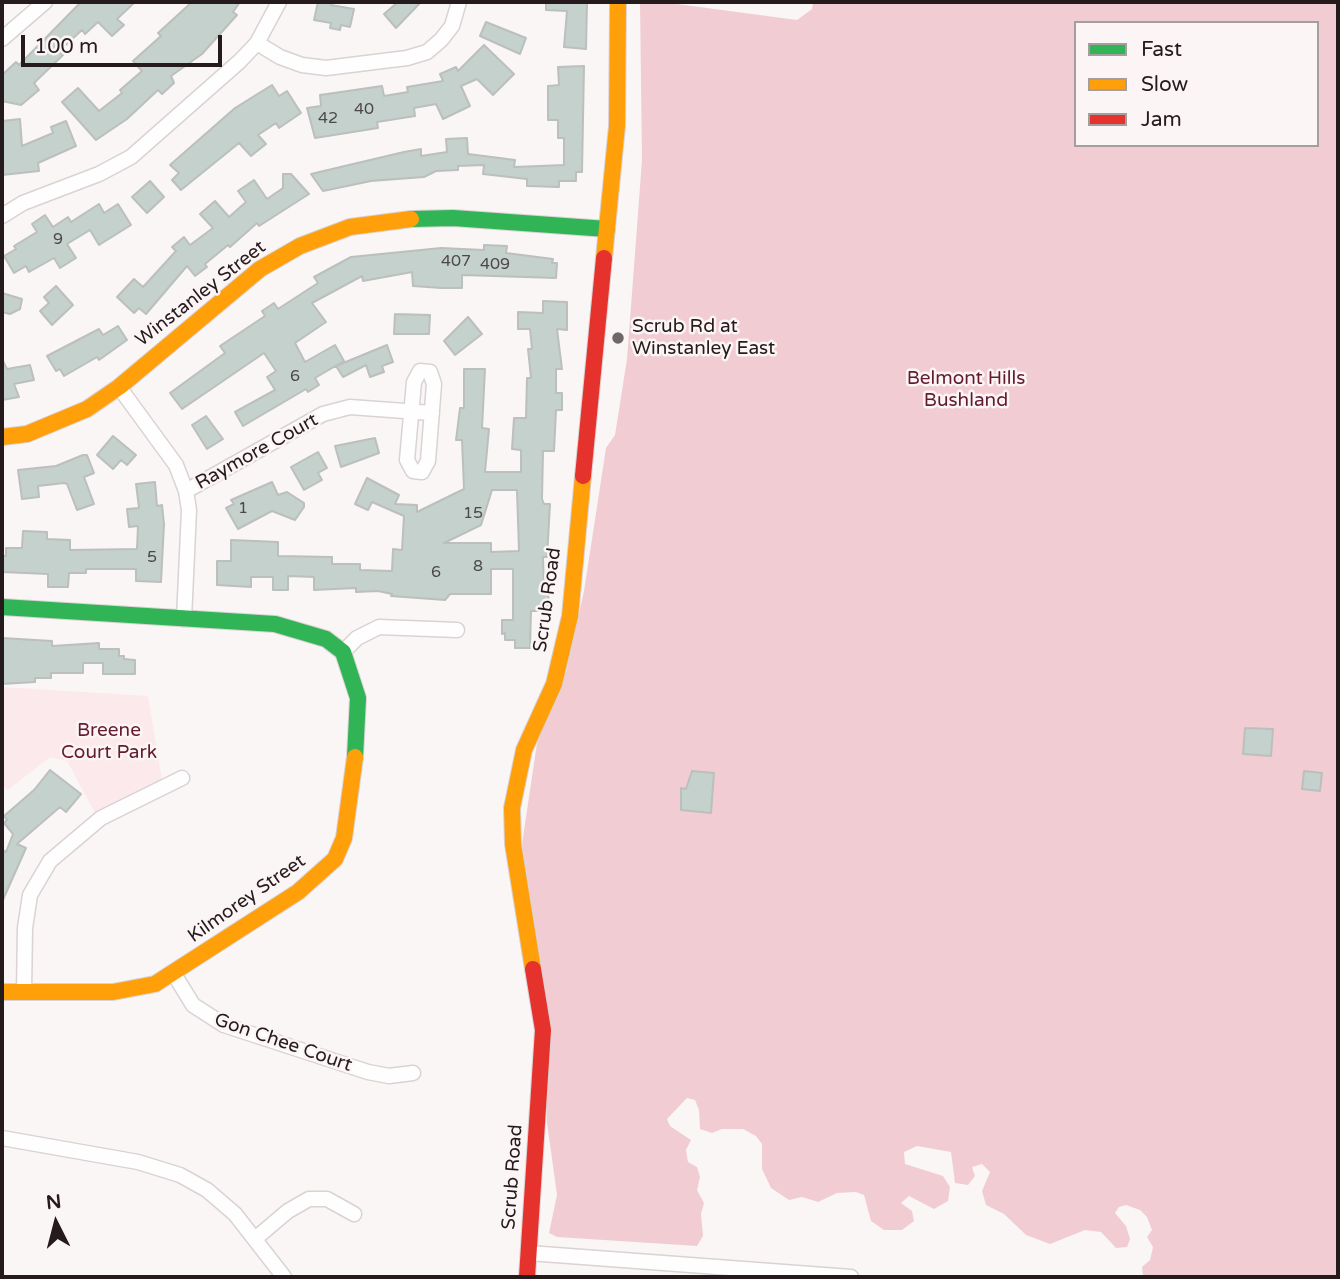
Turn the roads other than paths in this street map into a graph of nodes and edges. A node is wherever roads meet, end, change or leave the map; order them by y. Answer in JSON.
{"nodes":[{"id":1,"x":45,"y":2,"type":"edge"},
{"id":2,"x":279,"y":2,"type":"edge"},
{"id":3,"x":459,"y":2,"type":"edge"},
{"id":4,"x":618,"y":2,"type":"edge"},
{"id":5,"x":2,"y":39,"type":"edge"},
{"id":6,"x":257,"y":43,"type":"junction"},
{"id":7,"x":2,"y":216,"type":"edge"},
{"id":8,"x":607,"y":229,"type":"junction"},
{"id":9,"x":119,"y":387,"type":"junction"},
{"id":10,"x":411,"y":410,"type":"junction"},
{"id":11,"x":432,"y":412,"type":"junction"},
{"id":12,"x":2,"y":437,"type":"edge"},
{"id":13,"x":186,"y":491,"type":"junction"},
{"id":14,"x":2,"y":607,"type":"edge"},
{"id":15,"x":184,"y":618,"type":"junction"},
{"id":16,"x":457,"y":630,"type":"dead end"},
{"id":17,"x":343,"y":652,"type":"junction"},
{"id":18,"x":181,"y":778,"type":"dead end"},
{"id":19,"x":174,"y":974,"type":"junction"},
{"id":20,"x":2,"y":992,"type":"edge"},
{"id":21,"x":24,"y":992,"type":"junction"},
{"id":22,"x":413,"y":1073,"type":"dead end"},
{"id":23,"x":2,"y":1138,"type":"edge"},
{"id":24,"x":354,"y":1214,"type":"dead end"},
{"id":25,"x":256,"y":1238,"type":"junction"},
{"id":26,"x":529,"y":1253,"type":"junction"},
{"id":27,"x":284,"y":1277,"type":"edge"},
{"id":28,"x":527,"y":1277,"type":"edge"},
{"id":29,"x":851,"y":1277,"type":"edge"}],
"edges":[{"from":1,"to":5,"type":"street"},
{"from":2,"to":6,"type":"street"},
{"from":3,"to":6,"type":"street"},
{"from":4,"to":8,"type":"street","name":"Scrub Road"},
{"from":6,"to":7,"type":"street"},
{"from":8,"to":9,"type":"street","name":"Winstanley Street"},
{"from":8,"to":26,"type":"street","name":"Scrub Road"},
{"from":9,"to":12,"type":"street","name":"Winstanley Street"},
{"from":9,"to":13,"type":"street"},
{"from":10,"to":11,"type":"street","name":"Raymore Court"},
{"from":10,"to":11,"type":"street"},
{"from":10,"to":11,"type":"street"},
{"from":10,"to":13,"type":"street","name":"Raymore Court"},
{"from":13,"to":15,"type":"street"},
{"from":14,"to":15,"type":"street"},
{"from":15,"to":17,"type":"street"},
{"from":16,"to":17,"type":"street"},
{"from":17,"to":19,"type":"street","name":"Kilmorey Street"},
{"from":18,"to":21,"type":"street"},
{"from":19,"to":21,"type":"street","name":"Kilmorey Street"},
{"from":19,"to":22,"type":"street","name":"Gon Chee Court"},
{"from":20,"to":21,"type":"street","name":"Kilmorey Street"},
{"from":23,"to":25,"type":"street"},
{"from":24,"to":25,"type":"street"},
{"from":25,"to":27,"type":"street"},
{"from":26,"to":28,"type":"street","name":"Scrub Road"},
{"from":26,"to":29,"type":"street"}]}
